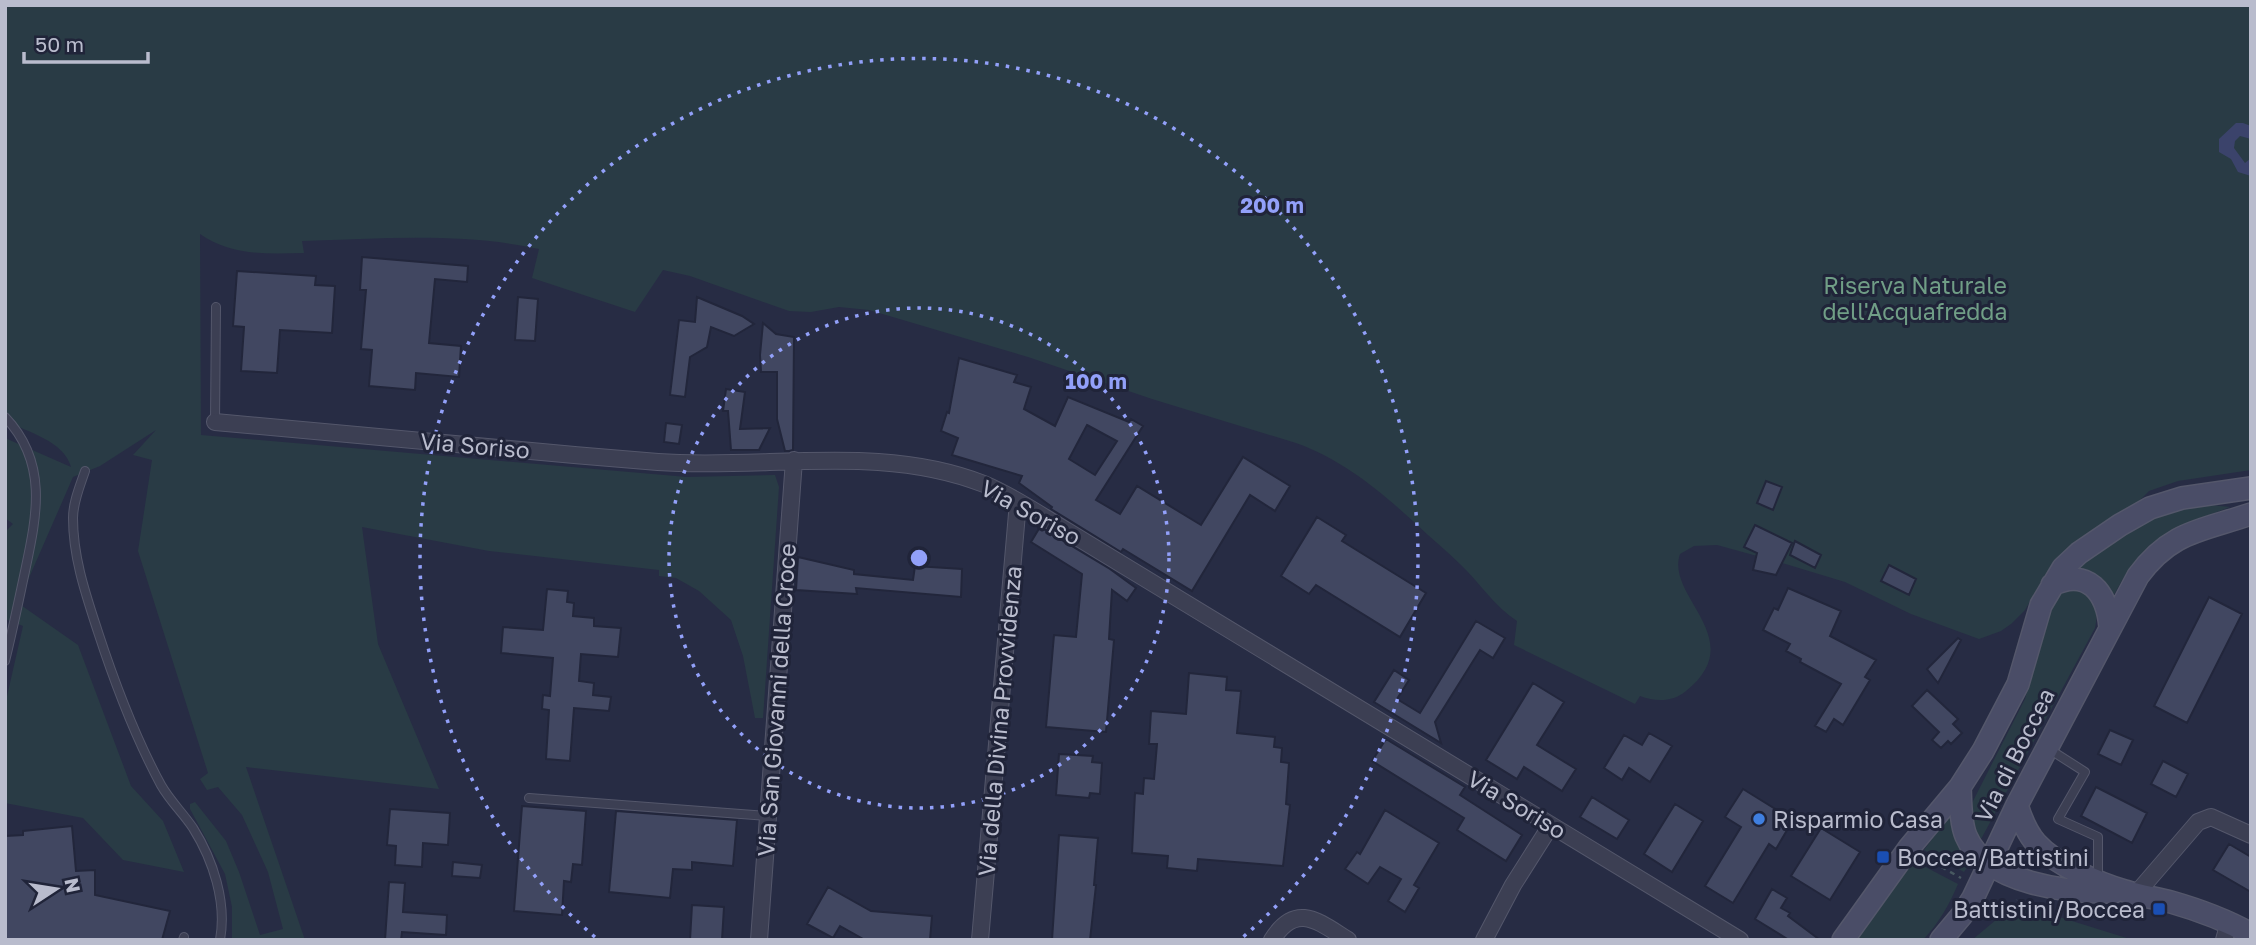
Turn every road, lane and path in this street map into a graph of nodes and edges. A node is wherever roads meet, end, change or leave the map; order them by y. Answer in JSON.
{"nodes":[{"id":1,"x":216,"y":307,"type":"dead end"},
{"id":2,"x":5,"y":416,"type":"edge"},
{"id":3,"x":215,"y":422,"type":"joint"},
{"id":4,"x":794,"y":460,"type":"junction"},
{"id":5,"x":85,"y":471,"type":"dead end"},
{"id":6,"x":2251,"y":488,"type":"edge"},
{"id":7,"x":1018,"y":502,"type":"junction"},
{"id":8,"x":2251,"y":514,"type":"edge"},
{"id":9,"x":2052,"y":584,"type":"junction"},
{"id":10,"x":2110,"y":627,"type":"junction"},
{"id":11,"x":5,"y":661,"type":"edge"},
{"id":12,"x":2046,"y":748,"type":"junction"},
{"id":13,"x":1960,"y":787,"type":"junction"},
{"id":14,"x":529,"y":798,"type":"dead end"},
{"id":15,"x":2017,"y":805,"type":"junction"},
{"id":16,"x":768,"y":816,"type":"junction"},
{"id":17,"x":1551,"y":825,"type":"junction"},
{"id":18,"x":2251,"y":835,"type":"edge"},
{"id":19,"x":1922,"y":855,"type":"dead end"},
{"id":20,"x":1988,"y":862,"type":"junction"},
{"id":21,"x":1965,"y":880,"type":"dead end"},
{"id":22,"x":2098,"y":881,"type":"junction"},
{"id":23,"x":2131,"y":893,"type":"junction"},
{"id":24,"x":2017,"y":900,"type":"dead end"},
{"id":25,"x":2011,"y":904,"type":"dead end"},
{"id":26,"x":2226,"y":931,"type":"edge"},
{"id":27,"x":2251,"y":934,"type":"edge"},
{"id":28,"x":220,"y":940,"type":"edge"},
{"id":29,"x":759,"y":940,"type":"edge"},
{"id":30,"x":980,"y":940,"type":"edge"},
{"id":31,"x":1272,"y":940,"type":"edge"},
{"id":32,"x":1348,"y":940,"type":"edge"},
{"id":33,"x":1484,"y":940,"type":"edge"},
{"id":34,"x":1740,"y":940,"type":"edge"},
{"id":35,"x":1843,"y":940,"type":"edge"},
{"id":36,"x":1941,"y":940,"type":"edge"}],
"edges":[{"from":1,"to":3,"type":"lane"},
{"from":2,"to":11,"type":"lane"},
{"from":3,"to":4,"type":"street","name":"Via Soriso"},
{"from":4,"to":7,"type":"street","name":"Via Soriso"},
{"from":4,"to":16,"type":"street","name":"Via San Giovanni della Croce"},
{"from":5,"to":28,"type":"lane"},
{"from":6,"to":9,"type":"main road","name":"Via di Boccea"},
{"from":7,"to":17,"type":"street","name":"Via Soriso"},
{"from":7,"to":30,"type":"street","name":"Via della Divina Provvidenza"},
{"from":8,"to":10,"type":"main road","name":"Via di Boccea"},
{"from":9,"to":10,"type":"main road"},
{"from":9,"to":13,"type":"main road","name":"Via di Boccea"},
{"from":10,"to":12,"type":"main road","name":"Via di Boccea"},
{"from":12,"to":15,"type":"main road","name":"Via di Boccea"},
{"from":12,"to":22,"type":"lane"},
{"from":13,"to":20,"type":"main road"},
{"from":13,"to":35,"type":"main road","name":"Via di Boccea"},
{"from":14,"to":16,"type":"lane"},
{"from":15,"to":20,"type":"main road","name":"Via di Boccea"},
{"from":15,"to":22,"type":"main road"},
{"from":16,"to":29,"type":"street","name":"Via San Giovanni della Croce"},
{"from":17,"to":33,"type":"street"},
{"from":17,"to":34,"type":"street","name":"Via Soriso"},
{"from":18,"to":23,"type":"street"},
{"from":19,"to":21,"type":"path"},
{"from":20,"to":23,"type":"main road"},
{"from":20,"to":36,"type":"main road","name":"Via di Boccea"},
{"from":22,"to":23,"type":"main road"},
{"from":23,"to":26,"type":"main road"},
{"from":24,"to":25,"type":"path"},
{"from":26,"to":27,"type":"main road"},
{"from":31,"to":32,"type":"street"}]}
